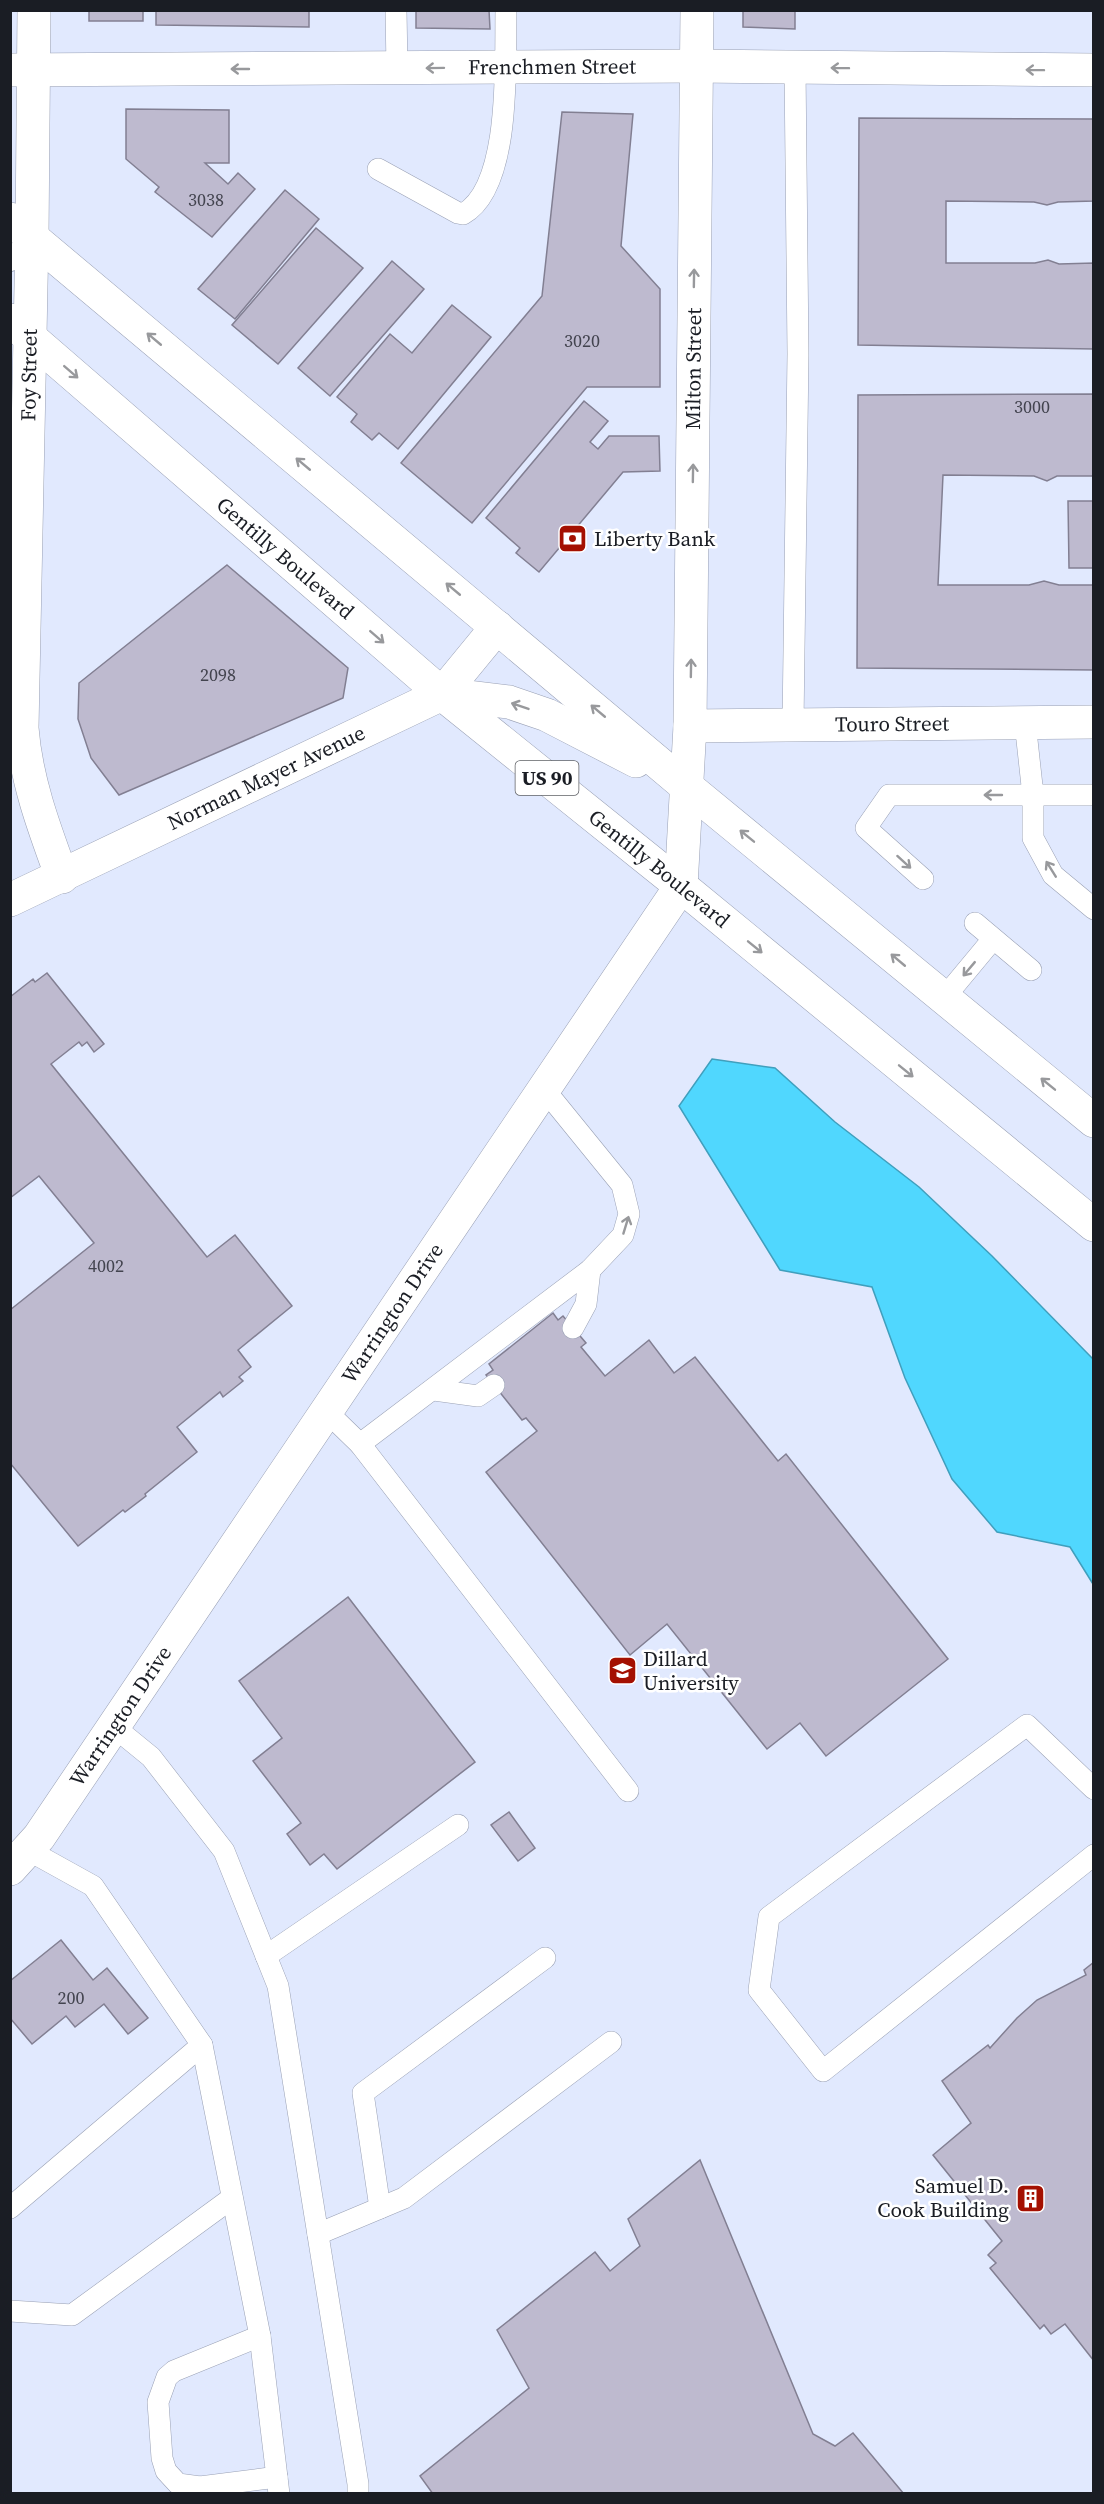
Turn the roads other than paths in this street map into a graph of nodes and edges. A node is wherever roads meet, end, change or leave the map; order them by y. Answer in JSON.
{"nodes":[{"id":1,"x":34,"y":10,"type":"edge"},
{"id":2,"x":396,"y":10,"type":"edge"},
{"id":3,"x":506,"y":10,"type":"edge"},
{"id":4,"x":697,"y":10,"type":"edge"},
{"id":5,"x":697,"y":66,"type":"junction"},
{"id":6,"x":505,"y":67,"type":"junction"},
{"id":7,"x":795,"y":67,"type":"junction"},
{"id":8,"x":397,"y":68,"type":"junction"},
{"id":9,"x":22,"y":70,"type":"edge"},
{"id":10,"x":1094,"y":70,"type":"edge"},
{"id":11,"x":378,"y":169,"type":"dead end"},
{"id":12,"x":21,"y":228,"type":"edge"},
{"id":13,"x":10,"y":261,"type":"edge"},
{"id":14,"x":20,"y":328,"type":"edge"},
{"id":15,"x":497,"y":627,"type":"junction"},
{"id":16,"x":442,"y":694,"type":"junction"},
{"id":17,"x":1094,"y":722,"type":"edge"},
{"id":18,"x":1025,"y":723,"type":"junction"},
{"id":19,"x":793,"y":725,"type":"junction"},
{"id":20,"x":690,"y":726,"type":"junction"},
{"id":21,"x":16,"y":728,"type":"edge"},
{"id":22,"x":686,"y":786,"type":"junction"},
{"id":23,"x":1033,"y":795,"type":"junction"},
{"id":24,"x":1094,"y":795,"type":"edge"},
{"id":25,"x":62,"y":877,"type":"junction"},
{"id":26,"x":923,"y":879,"type":"dead end"},
{"id":27,"x":681,"y":886,"type":"junction"},
{"id":28,"x":10,"y":900,"type":"edge"},
{"id":29,"x":1094,"y":909,"type":"edge"},
{"id":30,"x":975,"y":923,"type":"dead end"},
{"id":31,"x":993,"y":939,"type":"junction"},
{"id":32,"x":1031,"y":970,"type":"dead end"},
{"id":33,"x":944,"y":998,"type":"junction"},
{"id":34,"x":544,"y":1089,"type":"junction"},
{"id":35,"x":1094,"y":1121,"type":"edge"},
{"id":36,"x":1094,"y":1225,"type":"edge"},
{"id":37,"x":590,"y":1270,"type":"junction"},
{"id":38,"x":573,"y":1328,"type":"dead end"},
{"id":39,"x":494,"y":1385,"type":"dead end"},
{"id":40,"x":434,"y":1390,"type":"junction"},
{"id":41,"x":326,"y":1411,"type":"junction"},
{"id":42,"x":360,"y":1444,"type":"junction"},
{"id":43,"x":113,"y":1726,"type":"junction"},
{"id":44,"x":1094,"y":1790,"type":"edge"},
{"id":45,"x":628,"y":1791,"type":"dead end"},
{"id":46,"x":458,"y":1825,"type":"dead end"},
{"id":47,"x":1094,"y":1855,"type":"edge"},
{"id":48,"x":19,"y":1859,"type":"edge"},
{"id":49,"x":267,"y":1956,"type":"junction"},
{"id":50,"x":544,"y":1958,"type":"dead end"},
{"id":51,"x":611,"y":2042,"type":"dead end"},
{"id":52,"x":202,"y":2045,"type":"junction"},
{"id":53,"x":232,"y":2198,"type":"junction"},
{"id":54,"x":10,"y":2208,"type":"edge"},
{"id":55,"x":380,"y":2208,"type":"junction"},
{"id":56,"x":318,"y":2234,"type":"junction"},
{"id":57,"x":10,"y":2311,"type":"edge"},
{"id":58,"x":260,"y":2336,"type":"junction"},
{"id":59,"x":278,"y":2485,"type":"edge"},
{"id":60,"x":358,"y":2493,"type":"edge"}],
"edges":[{"from":1,"to":9,"type":"street","name":"Foy Street"},
{"from":2,"to":8,"type":"lane"},
{"from":3,"to":6,"type":"lane"},
{"from":4,"to":5,"type":"street","name":"Milton Street"},
{"from":5,"to":6,"type":"street","name":"Frenchmen Street"},
{"from":5,"to":7,"type":"street","name":"Frenchmen Street"},
{"from":20,"to":5,"type":"street","name":"Milton Street","one_way":true},
{"from":6,"to":8,"type":"street","name":"Frenchmen Street","one_way":true},
{"from":6,"to":11,"type":"lane"},
{"from":10,"to":7,"type":"street","name":"Frenchmen Street","one_way":true},
{"from":7,"to":19,"type":"lane"},
{"from":8,"to":9,"type":"street","name":"Frenchmen Street","one_way":true},
{"from":9,"to":12,"type":"street","name":"Foy Street"},
{"from":12,"to":13,"type":"lane"},
{"from":12,"to":14,"type":"street","name":"Foy Street"},
{"from":15,"to":12,"type":"street","one_way":true},
{"from":14,"to":16,"type":"street","name":"Gentilly Boulevard","number":"US 90","one_way":true},
{"from":14,"to":21,"type":"street","name":"Foy Street"},
{"from":15,"to":16,"type":"street","name":"Norman Mayer Avenue"},
{"from":22,"to":15,"type":"street","one_way":true},
{"from":22,"to":16,"type":"street","one_way":true},
{"from":16,"to":25,"type":"street","name":"Norman Mayer Avenue"},
{"from":16,"to":27,"type":"street","name":"Gentilly Boulevard","number":"US 90"},
{"from":17,"to":18,"type":"street","name":"Touro Street"},
{"from":18,"to":19,"type":"street","name":"Touro Street"},
{"from":18,"to":23,"type":"lane"},
{"from":19,"to":20,"type":"street","name":"Touro Street"},
{"from":20,"to":22,"type":"street"},
{"from":21,"to":25,"type":"street","name":"Foy Street"},
{"from":22,"to":27,"type":"street"},
{"from":33,"to":22,"type":"street","one_way":true},
{"from":23,"to":24,"type":"lane"},
{"from":23,"to":26,"type":"lane","one_way":true},
{"from":29,"to":23,"type":"lane","one_way":true},
{"from":25,"to":28,"type":"street","name":"Norman Mayer Avenue"},
{"from":27,"to":34,"type":"street","name":"Warrington Drive"},
{"from":27,"to":36,"type":"street","name":"Gentilly Boulevard","number":"US 90","one_way":true},
{"from":30,"to":31,"type":"lane"},
{"from":31,"to":32,"type":"lane"},
{"from":31,"to":33,"type":"lane","one_way":true},
{"from":35,"to":33,"type":"street","one_way":true},
{"from":37,"to":34,"type":"lane","one_way":true},
{"from":34,"to":41,"type":"street","name":"Warrington Drive"},
{"from":37,"to":38,"type":"lane"},
{"from":37,"to":40,"type":"lane"},
{"from":39,"to":40,"type":"lane"},
{"from":40,"to":42,"type":"lane"},
{"from":41,"to":42,"type":"lane"},
{"from":41,"to":43,"type":"street","name":"Warrington Drive"},
{"from":42,"to":45,"type":"lane"},
{"from":43,"to":48,"type":"street","name":"Warrington Drive"},
{"from":43,"to":49,"type":"lane"},
{"from":44,"to":47,"type":"lane"},
{"from":46,"to":49,"type":"lane"},
{"from":48,"to":52,"type":"lane"},
{"from":49,"to":56,"type":"lane"},
{"from":50,"to":55,"type":"lane"},
{"from":51,"to":55,"type":"lane"},
{"from":52,"to":53,"type":"lane"},
{"from":52,"to":54,"type":"lane"},
{"from":53,"to":57,"type":"lane"},
{"from":53,"to":58,"type":"lane"},
{"from":55,"to":56,"type":"lane"},
{"from":56,"to":60,"type":"lane"},
{"from":58,"to":59,"type":"lane"},
{"from":58,"to":59,"type":"lane"}]}
